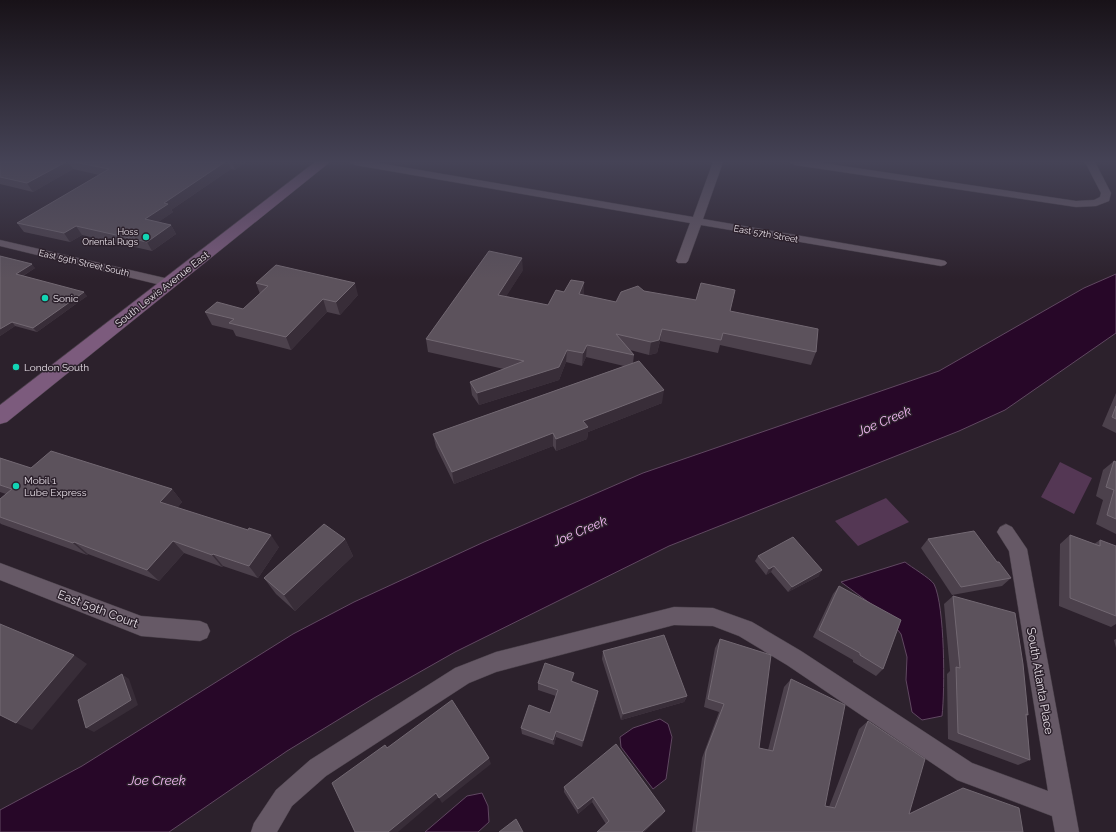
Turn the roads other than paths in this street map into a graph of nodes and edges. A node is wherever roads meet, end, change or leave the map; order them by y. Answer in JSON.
{"nodes":[{"id":1,"x":274,"y":201,"type":"edge"},
{"id":2,"x":576,"y":201,"type":"edge"},
{"id":3,"x":704,"y":201,"type":"edge"},
{"id":4,"x":1055,"y":201,"type":"edge"},
{"id":5,"x":1098,"y":201,"type":"edge"},
{"id":6,"x":696,"y":222,"type":"junction"},
{"id":7,"x":0,"y":243,"type":"edge"},
{"id":8,"x":682,"y":261,"type":"dead end"},
{"id":9,"x":941,"y":263,"type":"dead end"},
{"id":10,"x":169,"y":283,"type":"junction"},
{"id":11,"x":0,"y":416,"type":"edge"},
{"id":12,"x":1006,"y":532,"type":"dead end"},
{"id":13,"x":0,"y":571,"type":"edge"},
{"id":14,"x":200,"y":631,"type":"dead end"},
{"id":15,"x":1063,"y":808,"type":"junction"},
{"id":16,"x":263,"y":832,"type":"edge"},
{"id":17,"x":1067,"y":832,"type":"edge"}],
"edges":[{"from":1,"to":10,"type":"main road","name":"South Lewis Avenue East"},
{"from":2,"to":6,"type":"street","name":"East 57th Street"},
{"from":3,"to":6,"type":"street"},
{"from":4,"to":5,"type":"street"},
{"from":6,"to":8,"type":"street"},
{"from":6,"to":9,"type":"street","name":"East 57th Street"},
{"from":7,"to":10,"type":"street","name":"East 59th Street South"},
{"from":10,"to":11,"type":"main road","name":"South Lewis Avenue East"},
{"from":12,"to":15,"type":"street","name":"South Atlanta Place"},
{"from":13,"to":14,"type":"street","name":"East 59th Court"},
{"from":15,"to":16,"type":"street"},
{"from":15,"to":17,"type":"street","name":"South Atlanta Place"}]}
